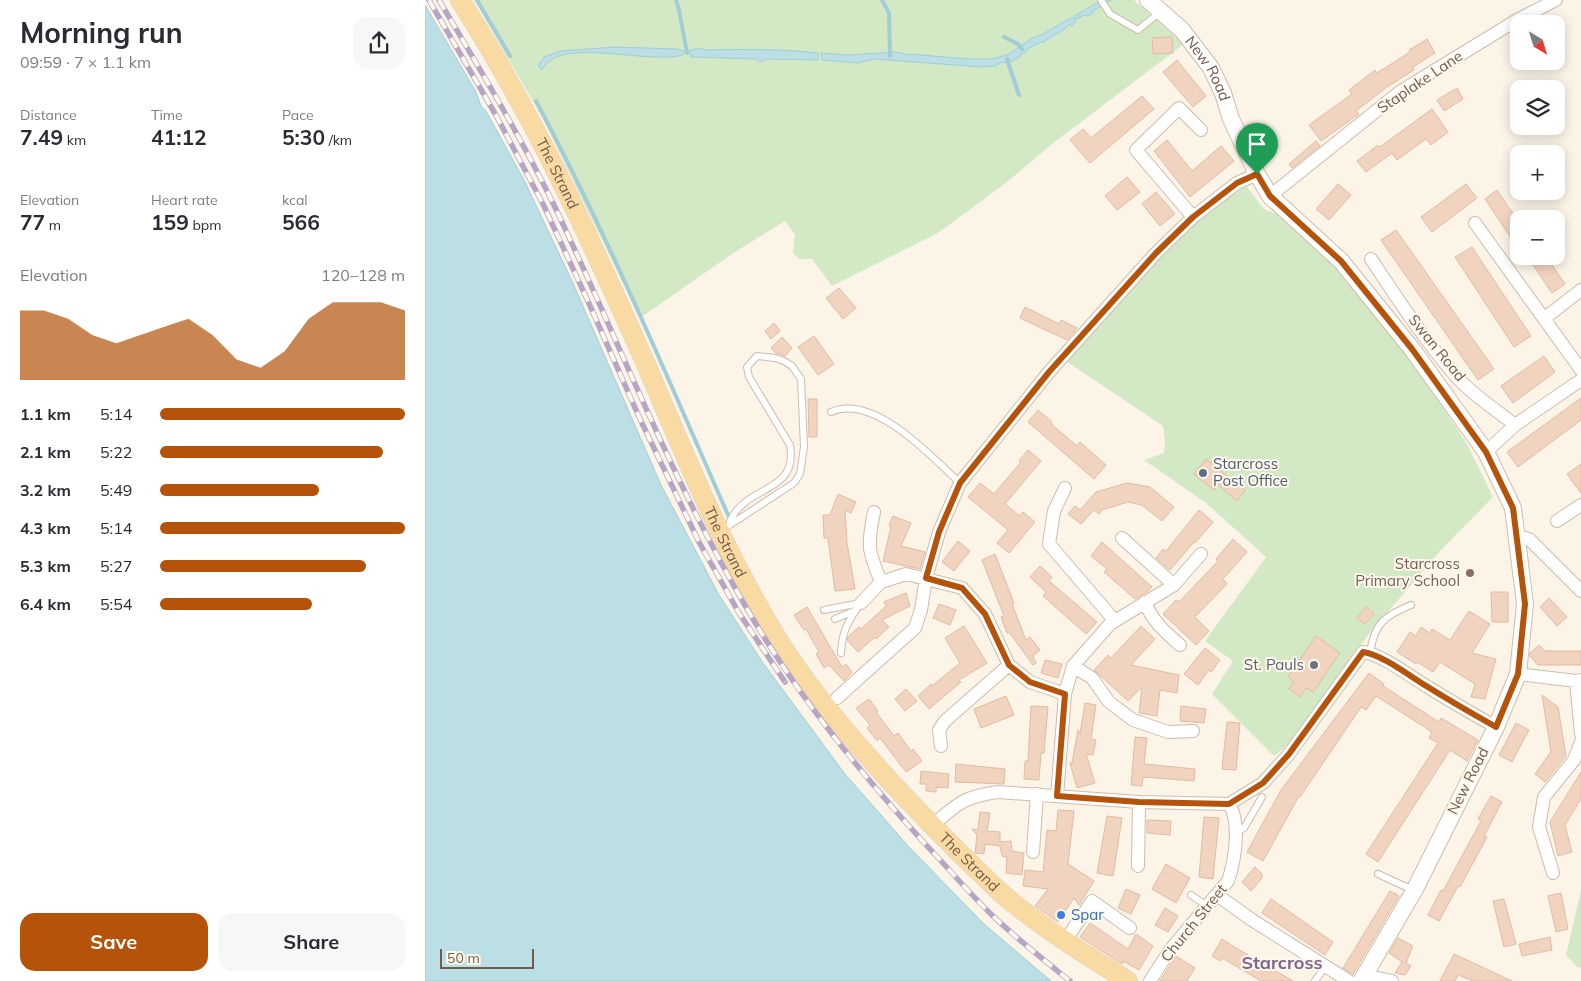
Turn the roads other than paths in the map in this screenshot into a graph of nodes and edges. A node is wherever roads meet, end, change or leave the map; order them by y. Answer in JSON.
{"nodes":[{"id":1,"x":459,"y":0,"type":"edge"},
{"id":2,"x":1101,"y":0,"type":"edge"},
{"id":3,"x":1148,"y":0,"type":"edge"},
{"id":4,"x":1556,"y":0,"type":"edge"},
{"id":5,"x":1161,"y":11,"type":"junction"},
{"id":6,"x":1201,"y":130,"type":"dead end"},
{"id":7,"x":1257,"y":174,"type":"junction"},
{"id":8,"x":1270,"y":196,"type":"junction"},
{"id":9,"x":1193,"y":217,"type":"junction"},
{"id":10,"x":1475,"y":223,"type":"dead end"},
{"id":11,"x":1371,"y":259,"type":"dead end"},
{"id":12,"x":1581,"y":290,"type":"edge"},
{"id":13,"x":1545,"y":318,"type":"junction"},
{"id":14,"x":1581,"y":370,"type":"edge"},
{"id":15,"x":1581,"y":380,"type":"edge"},
{"id":16,"x":831,"y":412,"type":"dead end"},
{"id":17,"x":1515,"y":425,"type":"junction"},
{"id":18,"x":1486,"y":452,"type":"junction"},
{"id":19,"x":960,"y":483,"type":"junction"},
{"id":20,"x":1065,"y":488,"type":"dead end"},
{"id":21,"x":1581,"y":505,"type":"edge"},
{"id":22,"x":874,"y":512,"type":"dead end"},
{"id":23,"x":1557,"y":520,"type":"dead end"},
{"id":24,"x":725,"y":528,"type":"junction"},
{"id":25,"x":1517,"y":536,"type":"junction"},
{"id":26,"x":1122,"y":538,"type":"dead end"},
{"id":27,"x":1201,"y":554,"type":"dead end"},
{"id":28,"x":926,"y":578,"type":"junction"},
{"id":29,"x":881,"y":582,"type":"junction"},
{"id":30,"x":1174,"y":585,"type":"junction"},
{"id":31,"x":1581,"y":591,"type":"edge"},
{"id":32,"x":1145,"y":602,"type":"junction"},
{"id":33,"x":1411,"y":605,"type":"dead end"},
{"id":34,"x":858,"y":607,"type":"junction"},
{"id":35,"x":824,"y":610,"type":"dead end"},
{"id":36,"x":835,"y":619,"type":"dead end"},
{"id":37,"x":1115,"y":621,"type":"junction"},
{"id":38,"x":1180,"y":645,"type":"dead end"},
{"id":39,"x":1370,"y":652,"type":"junction"},
{"id":40,"x":841,"y":653,"type":"dead end"},
{"id":41,"x":1009,"y":665,"type":"junction"},
{"id":42,"x":1073,"y":666,"type":"junction"},
{"id":43,"x":1518,"y":674,"type":"junction"},
{"id":44,"x":1579,"y":681,"type":"edge"},
{"id":45,"x":1065,"y":694,"type":"junction"},
{"id":46,"x":837,"y":698,"type":"dead end"},
{"id":47,"x":1496,"y":727,"type":"junction"},
{"id":48,"x":1193,"y":731,"type":"dead end"},
{"id":49,"x":1581,"y":734,"type":"edge"},
{"id":50,"x":1581,"y":742,"type":"edge"},
{"id":51,"x":941,"y":746,"type":"dead end"},
{"id":52,"x":1037,"y":794,"type":"junction"},
{"id":53,"x":1057,"y":796,"type":"junction"},
{"id":54,"x":1262,"y":797,"type":"dead end"},
{"id":55,"x":1139,"y":802,"type":"junction"},
{"id":56,"x":1229,"y":804,"type":"junction"},
{"id":57,"x":932,"y":826,"type":"junction"},
{"id":58,"x":1235,"y":833,"type":"junction"},
{"id":59,"x":1033,"y":852,"type":"dead end"},
{"id":60,"x":1138,"y":866,"type":"dead end"},
{"id":61,"x":1553,"y":873,"type":"dead end"},
{"id":62,"x":1378,"y":874,"type":"dead end"},
{"id":63,"x":1414,"y":891,"type":"junction"},
{"id":64,"x":1191,"y":895,"type":"dead end"},
{"id":65,"x":1217,"y":895,"type":"junction"},
{"id":66,"x":1207,"y":906,"type":"junction"},
{"id":67,"x":1130,"y":928,"type":"dead end"},
{"id":68,"x":1065,"y":941,"type":"junction"},
{"id":69,"x":1325,"y":967,"type":"junction"},
{"id":70,"x":1363,"y":978,"type":"edge"},
{"id":71,"x":1128,"y":981,"type":"edge"},
{"id":72,"x":1150,"y":981,"type":"edge"},
{"id":73,"x":1315,"y":981,"type":"edge"},
{"id":74,"x":1349,"y":981,"type":"edge"},
{"id":75,"x":1392,"y":981,"type":"edge"}],
"edges":[{"from":1,"to":24,"type":"main road","name":"The Strand"},
{"from":2,"to":5,"type":"lane"},
{"from":3,"to":5,"type":"street","name":"New Road"},
{"from":4,"to":8,"type":"street","name":"Staplake Lane"},
{"from":5,"to":7,"type":"street","name":"New Road"},
{"from":6,"to":9,"type":"street"},
{"from":7,"to":8,"type":"street","name":"New Road"},
{"from":7,"to":9,"type":"street"},
{"from":8,"to":18,"type":"street","name":"New Road"},
{"from":9,"to":19,"type":"street"},
{"from":10,"to":13,"type":"street"},
{"from":11,"to":17,"type":"street","name":"Swan Road"},
{"from":12,"to":13,"type":"street"},
{"from":13,"to":14,"type":"street"},
{"from":15,"to":17,"type":"street"},
{"from":16,"to":19,"type":"lane"},
{"from":17,"to":18,"type":"street"},
{"from":18,"to":25,"type":"street","name":"New Road"},
{"from":19,"to":28,"type":"street"},
{"from":20,"to":37,"type":"street"},
{"from":21,"to":23,"type":"street"},
{"from":22,"to":29,"type":"street"},
{"from":24,"to":24,"type":"lane"},
{"from":24,"to":57,"type":"main road","name":"The Strand"},
{"from":25,"to":31,"type":"street"},
{"from":25,"to":43,"type":"street","name":"New Road"},
{"from":26,"to":30,"type":"street"},
{"from":27,"to":30,"type":"street"},
{"from":28,"to":29,"type":"street"},
{"from":28,"to":41,"type":"street"},
{"from":28,"to":46,"type":"street"},
{"from":29,"to":34,"type":"street"},
{"from":30,"to":32,"type":"street"},
{"from":32,"to":37,"type":"street"},
{"from":32,"to":38,"type":"street"},
{"from":33,"to":39,"type":"lane"},
{"from":34,"to":35,"type":"lane"},
{"from":34,"to":36,"type":"lane"},
{"from":34,"to":40,"type":"lane"},
{"from":37,"to":42,"type":"street"},
{"from":39,"to":47,"type":"street"},
{"from":39,"to":56,"type":"street"},
{"from":41,"to":45,"type":"street"},
{"from":41,"to":51,"type":"street"},
{"from":42,"to":45,"type":"street"},
{"from":42,"to":48,"type":"street"},
{"from":43,"to":44,"type":"street"},
{"from":43,"to":47,"type":"street","name":"New Road"},
{"from":44,"to":49,"type":"street"},
{"from":45,"to":53,"type":"street"},
{"from":47,"to":63,"type":"street","name":"New Road"},
{"from":50,"to":61,"type":"street"},
{"from":52,"to":53,"type":"street"},
{"from":52,"to":57,"type":"street"},
{"from":52,"to":59,"type":"street"},
{"from":53,"to":55,"type":"street"},
{"from":54,"to":58,"type":"lane"},
{"from":55,"to":56,"type":"street"},
{"from":55,"to":60,"type":"street"},
{"from":56,"to":58,"type":"street","name":"Church Street"},
{"from":57,"to":68,"type":"main road","name":"The Strand"},
{"from":58,"to":65,"type":"street","name":"Church Street"},
{"from":62,"to":63,"type":"lane"},
{"from":63,"to":70,"type":"street","name":"New Road"},
{"from":64,"to":66,"type":"lane"},
{"from":65,"to":66,"type":"street","name":"Church Street"},
{"from":65,"to":69,"type":"street"},
{"from":66,"to":72,"type":"street","name":"Church Street"},
{"from":67,"to":68,"type":"street"},
{"from":68,"to":71,"type":"main road","name":"The Strand"},
{"from":69,"to":73,"type":"lane"},
{"from":69,"to":74,"type":"street"},
{"from":70,"to":75,"type":"street"}]}
